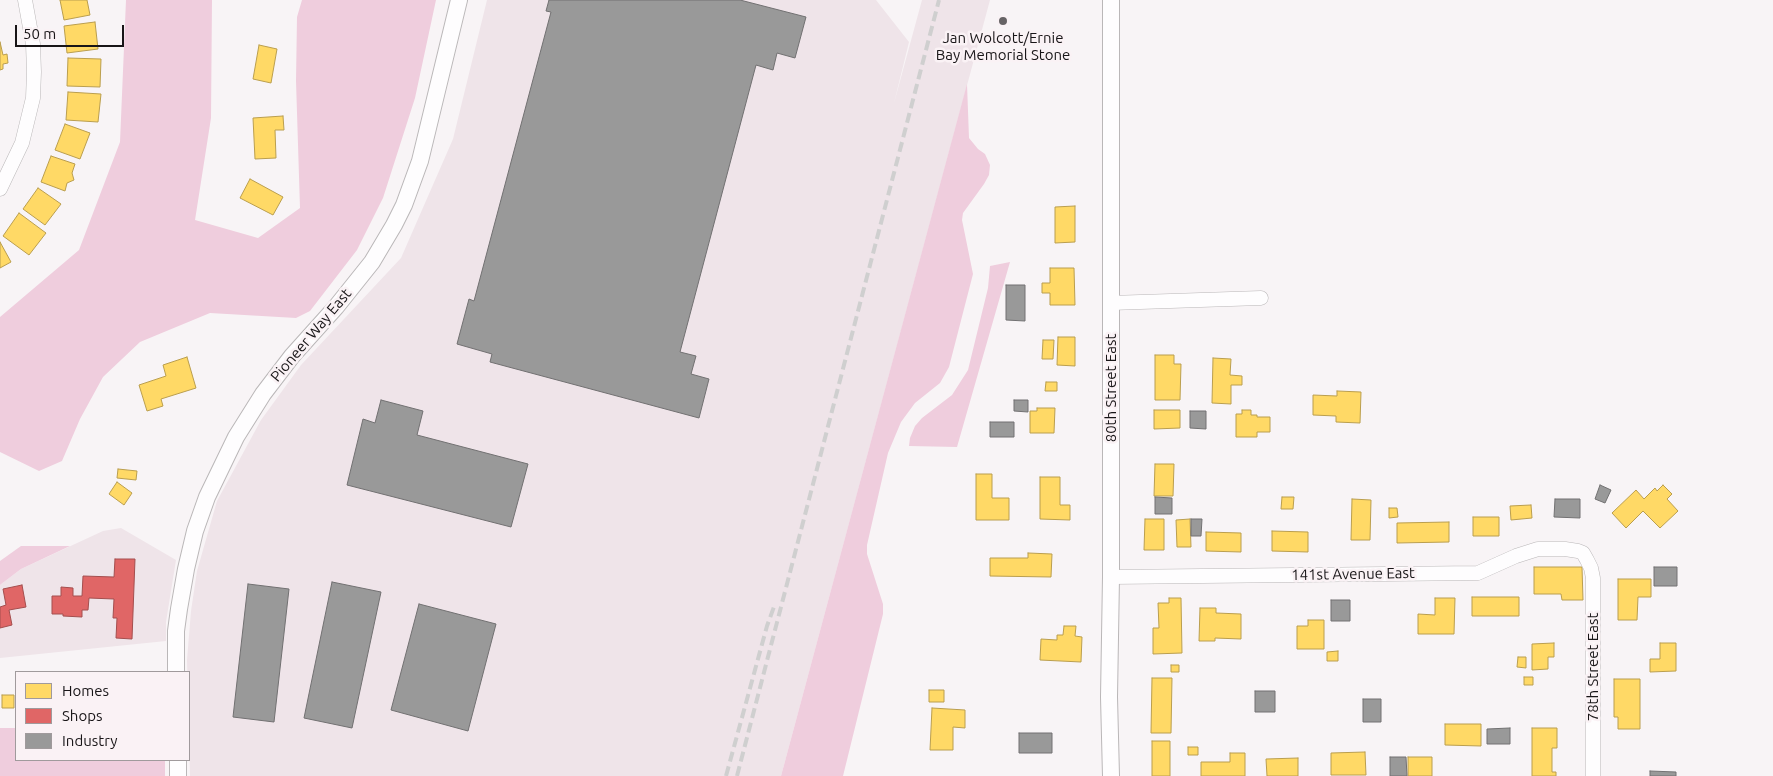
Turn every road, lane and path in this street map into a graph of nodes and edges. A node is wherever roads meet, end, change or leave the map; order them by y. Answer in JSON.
{"nodes":[{"id":1,"x":24,"y":0,"type":"edge"},
{"id":2,"x":458,"y":0,"type":"edge"},
{"id":3,"x":1111,"y":0,"type":"edge"},
{"id":4,"x":0,"y":189,"type":"edge"},
{"id":5,"x":1261,"y":298,"type":"dead end"},
{"id":6,"x":1110,"y":303,"type":"junction"},
{"id":7,"x":1587,"y":560,"type":"joint"},
{"id":8,"x":1111,"y":577,"type":"junction"},
{"id":9,"x":176,"y":671,"type":"edge"},
{"id":10,"x":178,"y":761,"type":"edge"},
{"id":11,"x":178,"y":776,"type":"edge"},
{"id":12,"x":1111,"y":776,"type":"edge"},
{"id":13,"x":1593,"y":776,"type":"edge"}],
"edges":[{"from":1,"to":4,"type":"street"},
{"from":2,"to":9,"type":"street","name":"Pioneer Way East"},
{"from":3,"to":6,"type":"street","name":"80th Street East"},
{"from":5,"to":6,"type":"street"},
{"from":6,"to":8,"type":"street","name":"80th Street East"},
{"from":7,"to":8,"type":"street","name":"141st Avenue East"},
{"from":7,"to":13,"type":"street","name":"78th Street East"},
{"from":8,"to":12,"type":"street","name":"80th Street East"},
{"from":10,"to":11,"type":"street"}]}
